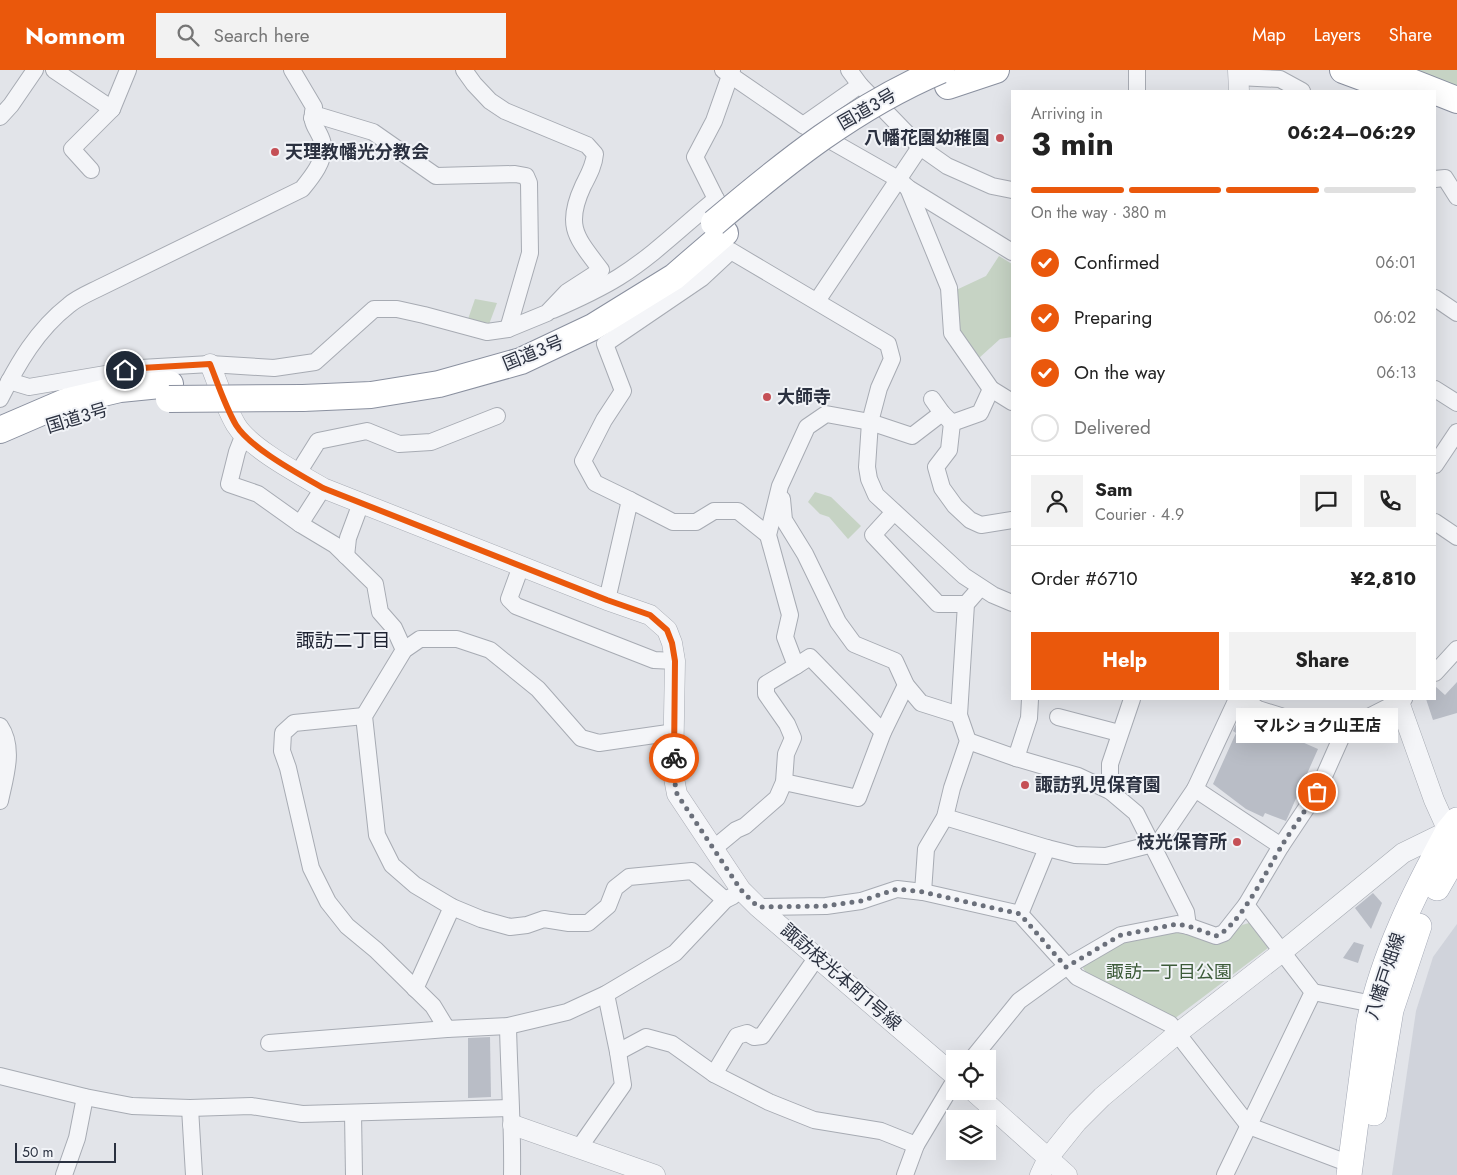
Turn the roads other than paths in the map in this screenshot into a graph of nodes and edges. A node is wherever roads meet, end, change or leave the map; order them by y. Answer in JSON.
{"nodes":[{"id":1,"x":35,"y":70,"type":"edge"},
{"id":2,"x":54,"y":70,"type":"edge"},
{"id":3,"x":128,"y":70,"type":"edge"},
{"id":4,"x":292,"y":70,"type":"edge"},
{"id":5,"x":464,"y":70,"type":"edge"},
{"id":6,"x":849,"y":70,"type":"edge"},
{"id":7,"x":996,"y":70,"type":"edge"},
{"id":8,"x":1137,"y":70,"type":"edge"},
{"id":9,"x":1343,"y":70,"type":"edge"},
{"id":10,"x":1381,"y":70,"type":"edge"},
{"id":11,"x":728,"y":71,"type":"edge"},
{"id":12,"x":945,"y":78,"type":"edge"},
{"id":13,"x":1238,"y":79,"type":"edge"},
{"id":14,"x":860,"y":85,"type":"junction"},
{"id":15,"x":1137,"y":90,"type":"edge"},
{"id":16,"x":1300,"y":90,"type":"edge"},
{"id":17,"x":1397,"y":90,"type":"edge"},
{"id":18,"x":1432,"y":90,"type":"edge"},
{"id":19,"x":1436,"y":92,"type":"edge"},
{"id":20,"x":1457,"y":100,"type":"edge"},
{"id":21,"x":1436,"y":105,"type":"edge"},
{"id":22,"x":112,"y":109,"type":"junction"},
{"id":23,"x":1457,"y":114,"type":"edge"},
{"id":24,"x":0,"y":117,"type":"edge"},
{"id":25,"x":312,"y":118,"type":"junction"},
{"id":26,"x":803,"y":125,"type":"junction"},
{"id":27,"x":920,"y":147,"type":"junction"},
{"id":28,"x":91,"y":170,"type":"dead end"},
{"id":29,"x":1436,"y":179,"type":"edge"},
{"id":30,"x":903,"y":184,"type":"junction"},
{"id":31,"x":1011,"y":190,"type":"edge"},
{"id":32,"x":1457,"y":197,"type":"edge"},
{"id":33,"x":722,"y":226,"type":"junction"},
{"id":34,"x":1011,"y":251,"type":"edge"},
{"id":35,"x":1436,"y":299,"type":"edge"},
{"id":36,"x":817,"y":301,"type":"junction"},
{"id":37,"x":547,"y":313,"type":"junction"},
{"id":38,"x":1457,"y":313,"type":"edge"},
{"id":39,"x":508,"y":329,"type":"junction"},
{"id":40,"x":210,"y":364,"type":"junction"},
{"id":41,"x":9,"y":381,"type":"junction"},
{"id":42,"x":991,"y":389,"type":"junction"},
{"id":43,"x":1436,"y":390,"type":"edge"},
{"id":44,"x":169,"y":392,"type":"junction"},
{"id":45,"x":0,"y":398,"type":"edge"},
{"id":46,"x":932,"y":399,"type":"dead end"},
{"id":47,"x":1011,"y":401,"type":"edge"},
{"id":48,"x":1457,"y":404,"type":"edge"},
{"id":49,"x":497,"y":416,"type":"dead end"},
{"id":50,"x":947,"y":418,"type":"junction"},
{"id":51,"x":870,"y":422,"type":"junction"},
{"id":52,"x":0,"y":430,"type":"edge"},
{"id":53,"x":1457,"y":432,"type":"edge"},
{"id":54,"x":244,"y":434,"type":"junction"},
{"id":55,"x":0,"y":445,"type":"edge"},
{"id":56,"x":1436,"y":464,"type":"edge"},
{"id":57,"x":298,"y":473,"type":"junction"},
{"id":58,"x":780,"y":486,"type":"junction"},
{"id":59,"x":323,"y":488,"type":"junction"},
{"id":60,"x":630,"y":500,"type":"junction"},
{"id":61,"x":361,"y":503,"type":"junction"},
{"id":62,"x":894,"y":512,"type":"junction"},
{"id":63,"x":1011,"y":520,"type":"edge"},
{"id":64,"x":1436,"y":523,"type":"edge"},
{"id":65,"x":300,"y":524,"type":"junction"},
{"id":66,"x":768,"y":534,"type":"junction"},
{"id":67,"x":1457,"y":537,"type":"edge"},
{"id":68,"x":346,"y":556,"type":"junction"},
{"id":69,"x":521,"y":566,"type":"junction"},
{"id":70,"x":980,"y":588,"type":"junction"},
{"id":71,"x":607,"y":600,"type":"junction"},
{"id":72,"x":1011,"y":603,"type":"edge"},
{"id":73,"x":966,"y":604,"type":"junction"},
{"id":74,"x":1457,"y":649,"type":"edge"},
{"id":75,"x":404,"y":650,"type":"junction"},
{"id":76,"x":675,"y":661,"type":"junction"},
{"id":77,"x":796,"y":666,"type":"junction"},
{"id":78,"x":1436,"y":672,"type":"edge"},
{"id":79,"x":906,"y":684,"type":"junction"},
{"id":80,"x":1030,"y":700,"type":"edge"},
{"id":81,"x":1132,"y":700,"type":"edge"},
{"id":82,"x":1237,"y":700,"type":"edge"},
{"id":83,"x":1244,"y":700,"type":"edge"},
{"id":84,"x":1398,"y":700,"type":"edge"},
{"id":85,"x":1400,"y":700,"type":"edge"},
{"id":86,"x":959,"y":715,"type":"junction"},
{"id":87,"x":364,"y":716,"type":"junction"},
{"id":88,"x":1058,"y":717,"type":"dead end"},
{"id":89,"x":0,"y":726,"type":"edge"},
{"id":90,"x":1344,"y":729,"type":"junction"},
{"id":91,"x":675,"y":732,"type":"junction"},
{"id":92,"x":883,"y":732,"type":"junction"},
{"id":93,"x":1119,"y":734,"type":"junction"},
{"id":94,"x":968,"y":741,"type":"junction"},
{"id":95,"x":1016,"y":758,"type":"junction"},
{"id":96,"x":784,"y":782,"type":"junction"},
{"id":97,"x":1195,"y":789,"type":"junction"},
{"id":98,"x":1110,"y":791,"type":"junction"},
{"id":99,"x":0,"y":801,"type":"edge"},
{"id":100,"x":945,"y":817,"type":"junction"},
{"id":101,"x":1152,"y":844,"type":"junction"},
{"id":102,"x":1455,"y":844,"type":"edge"},
{"id":103,"x":1281,"y":846,"type":"junction"},
{"id":104,"x":1047,"y":848,"type":"junction"},
{"id":105,"x":713,"y":849,"type":"junction"},
{"id":106,"x":923,"y":892,"type":"junction"},
{"id":107,"x":733,"y":895,"type":"junction"},
{"id":108,"x":1246,"y":905,"type":"junction"},
{"id":109,"x":452,"y":907,"type":"junction"},
{"id":110,"x":758,"y":907,"type":"junction"},
{"id":111,"x":1020,"y":914,"type":"junction"},
{"id":112,"x":1188,"y":926,"type":"junction"},
{"id":113,"x":1282,"y":952,"type":"junction"},
{"id":114,"x":817,"y":957,"type":"junction"},
{"id":115,"x":1066,"y":967,"type":"junction"},
{"id":116,"x":415,"y":988,"type":"junction"},
{"id":117,"x":1313,"y":992,"type":"junction"},
{"id":118,"x":606,"y":994,"type":"junction"},
{"id":119,"x":1373,"y":1004,"type":"junction"},
{"id":120,"x":508,"y":1026,"type":"junction"},
{"id":121,"x":447,"y":1028,"type":"junction"},
{"id":122,"x":1178,"y":1034,"type":"junction"},
{"id":123,"x":269,"y":1043,"type":"dead end"},
{"id":124,"x":979,"y":1050,"type":"edge"},
{"id":125,"x":618,"y":1052,"type":"junction"},
{"id":126,"x":946,"y":1068,"type":"edge"},
{"id":127,"x":714,"y":1074,"type":"junction"},
{"id":128,"x":0,"y":1076,"type":"edge"},
{"id":129,"x":946,"y":1095,"type":"edge"},
{"id":130,"x":85,"y":1098,"type":"junction"},
{"id":131,"x":981,"y":1100,"type":"edge"},
{"id":132,"x":190,"y":1108,"type":"junction"},
{"id":133,"x":353,"y":1113,"type":"junction"},
{"id":134,"x":512,"y":1116,"type":"junction"},
{"id":135,"x":1249,"y":1126,"type":"junction"},
{"id":136,"x":916,"y":1146,"type":"junction"},
{"id":137,"x":579,"y":1148,"type":"junction"},
{"id":138,"x":1044,"y":1167,"type":"edge"},
{"id":139,"x":1355,"y":1171,"type":"edge"},
{"id":140,"x":634,"y":1172,"type":"edge"},
{"id":141,"x":64,"y":1175,"type":"edge"},
{"id":142,"x":194,"y":1175,"type":"edge"},
{"id":143,"x":354,"y":1175,"type":"edge"},
{"id":144,"x":512,"y":1175,"type":"edge"},
{"id":145,"x":655,"y":1175,"type":"edge"},
{"id":146,"x":905,"y":1175,"type":"edge"},
{"id":147,"x":1068,"y":1175,"type":"edge"},
{"id":148,"x":1225,"y":1175,"type":"edge"}],
"edges":[{"from":1,"to":24,"type":"street"},
{"from":2,"to":22,"type":"street"},
{"from":3,"to":22,"type":"street"},
{"from":4,"to":25,"type":"street"},
{"from":5,"to":37,"type":"street"},
{"from":6,"to":14,"type":"street"},
{"from":7,"to":12,"type":"highway","name":"国道3号"},
{"from":8,"to":15,"type":"street"},
{"from":9,"to":17,"type":"highway"},
{"from":10,"to":18,"type":"highway"},
{"from":11,"to":26,"type":"street"},
{"from":11,"to":33,"type":"street"},
{"from":12,"to":33,"type":"highway","name":"国道3号"},
{"from":13,"to":16,"type":"street"},
{"from":14,"to":26,"type":"street"},
{"from":14,"to":27,"type":"street"},
{"from":19,"to":20,"type":"highway"},
{"from":21,"to":23,"type":"highway"},
{"from":22,"to":28,"type":"street"},
{"from":25,"to":39,"type":"street"},
{"from":25,"to":41,"type":"street"},
{"from":26,"to":30,"type":"street"},
{"from":27,"to":30,"type":"street"},
{"from":27,"to":31,"type":"street"},
{"from":29,"to":32,"type":"street"},
{"from":30,"to":34,"type":"street"},
{"from":30,"to":36,"type":"street"},
{"from":30,"to":42,"type":"street"},
{"from":33,"to":36,"type":"street"},
{"from":33,"to":37,"type":"street"},
{"from":33,"to":44,"type":"highway","name":"国道3号","bridge":true},
{"from":33,"to":60,"type":"street"},
{"from":35,"to":38,"type":"street"},
{"from":36,"to":51,"type":"street"},
{"from":37,"to":39,"type":"street"},
{"from":39,"to":40,"type":"street"},
{"from":40,"to":41,"type":"street"},
{"from":40,"to":54,"type":"street","name":"諏訪枝光本町1号線"},
{"from":41,"to":45,"type":"street"},
{"from":42,"to":47,"type":"street"},
{"from":42,"to":50,"type":"street"},
{"from":43,"to":48,"type":"street"},
{"from":44,"to":52,"type":"highway","name":"国道3号"},
{"from":44,"to":55,"type":"highway","name":"国道3号"},
{"from":46,"to":50,"type":"street"},
{"from":49,"to":57,"type":"street"},
{"from":50,"to":51,"type":"street"},
{"from":50,"to":63,"type":"street"},
{"from":51,"to":58,"type":"street"},
{"from":51,"to":62,"type":"street"},
{"from":53,"to":56,"type":"street"},
{"from":54,"to":57,"type":"street","name":"諏訪枝光本町1号線"},
{"from":54,"to":65,"type":"street"},
{"from":57,"to":59,"type":"street","name":"諏訪枝光本町1号線"},
{"from":58,"to":66,"type":"street"},
{"from":58,"to":79,"type":"street"},
{"from":59,"to":61,"type":"street","name":"諏訪枝光本町1号線"},
{"from":59,"to":65,"type":"street"},
{"from":60,"to":66,"type":"street"},
{"from":60,"to":71,"type":"street"},
{"from":61,"to":68,"type":"street"},
{"from":61,"to":69,"type":"street","name":"諏訪枝光本町1号線"},
{"from":62,"to":70,"type":"street"},
{"from":62,"to":73,"type":"street"},
{"from":64,"to":67,"type":"street"},
{"from":65,"to":68,"type":"street"},
{"from":66,"to":77,"type":"street"},
{"from":68,"to":75,"type":"street"},
{"from":69,"to":71,"type":"street","name":"諏訪枝光本町1号線"},
{"from":69,"to":76,"type":"street"},
{"from":70,"to":72,"type":"street"},
{"from":70,"to":73,"type":"street"},
{"from":71,"to":76,"type":"street","name":"諏訪枝光本町1号線"},
{"from":73,"to":86,"type":"street"},
{"from":74,"to":78,"type":"street"},
{"from":75,"to":87,"type":"street"},
{"from":75,"to":91,"type":"street"},
{"from":76,"to":91,"type":"street","name":"諏訪枝光本町1号線"},
{"from":77,"to":92,"type":"street"},
{"from":77,"to":96,"type":"street"},
{"from":79,"to":86,"type":"street"},
{"from":79,"to":92,"type":"street"},
{"from":80,"to":95,"type":"street"},
{"from":81,"to":93,"type":"street"},
{"from":82,"to":97,"type":"street"},
{"from":83,"to":90,"type":"street"},
{"from":84,"to":90,"type":"street"},
{"from":85,"to":102,"type":"street"},
{"from":86,"to":94,"type":"street"},
{"from":87,"to":109,"type":"street"},
{"from":87,"to":116,"type":"street"},
{"from":88,"to":93,"type":"street"},
{"from":89,"to":99,"type":"street"},
{"from":90,"to":103,"type":"street"},
{"from":91,"to":105,"type":"street","name":"諏訪枝光本町1号線"},
{"from":92,"to":96,"type":"street"},
{"from":93,"to":98,"type":"street"},
{"from":94,"to":95,"type":"street"},
{"from":94,"to":100,"type":"street"},
{"from":95,"to":98,"type":"street"},
{"from":96,"to":105,"type":"street"},
{"from":97,"to":101,"type":"street"},
{"from":97,"to":103,"type":"street"},
{"from":98,"to":101,"type":"street"},
{"from":100,"to":104,"type":"street"},
{"from":100,"to":106,"type":"street"},
{"from":101,"to":104,"type":"street"},
{"from":101,"to":112,"type":"street"},
{"from":102,"to":113,"type":"street"},
{"from":102,"to":119,"type":"main road","name":"八幡戸畑線"},
{"from":102,"to":139,"type":"main road","name":"八幡戸畑線"},
{"from":103,"to":108,"type":"street"},
{"from":104,"to":111,"type":"street"},
{"from":105,"to":107,"type":"street","name":"諏訪枝光本町1号線"},
{"from":106,"to":110,"type":"street"},
{"from":106,"to":111,"type":"street"},
{"from":107,"to":109,"type":"street"},
{"from":107,"to":110,"type":"street","name":"諏訪枝光本町1号線"},
{"from":107,"to":118,"type":"street"},
{"from":108,"to":112,"type":"street"},
{"from":108,"to":113,"type":"street"},
{"from":109,"to":116,"type":"street"},
{"from":110,"to":114,"type":"street","name":"諏訪枝光本町1号線"},
{"from":111,"to":115,"type":"street"},
{"from":112,"to":115,"type":"street"},
{"from":113,"to":117,"type":"street"},
{"from":113,"to":122,"type":"street"},
{"from":114,"to":126,"type":"street","name":"諏訪枝光本町1号線"},
{"from":114,"to":127,"type":"street"},
{"from":115,"to":122,"type":"street"},
{"from":115,"to":124,"type":"street"},
{"from":116,"to":121,"type":"street"},
{"from":117,"to":119,"type":"street"},
{"from":117,"to":135,"type":"street"},
{"from":118,"to":120,"type":"street"},
{"from":118,"to":125,"type":"street"},
{"from":119,"to":139,"type":"main road","name":"八幡戸畑線"},
{"from":120,"to":121,"type":"street"},
{"from":120,"to":134,"type":"street"},
{"from":121,"to":123,"type":"street"},
{"from":122,"to":135,"type":"street"},
{"from":122,"to":138,"type":"street"},
{"from":125,"to":127,"type":"street"},
{"from":125,"to":137,"type":"street"},
{"from":127,"to":136,"type":"street"},
{"from":128,"to":130,"type":"street"},
{"from":129,"to":136,"type":"street"},
{"from":130,"to":132,"type":"street"},
{"from":130,"to":141,"type":"street"},
{"from":131,"to":138,"type":"street"},
{"from":132,"to":133,"type":"street"},
{"from":132,"to":142,"type":"street"},
{"from":133,"to":134,"type":"street"},
{"from":133,"to":143,"type":"street"},
{"from":134,"to":137,"type":"street"},
{"from":134,"to":144,"type":"street"},
{"from":135,"to":139,"type":"street"},
{"from":135,"to":148,"type":"street"},
{"from":136,"to":146,"type":"street"},
{"from":137,"to":140,"type":"street"},
{"from":138,"to":147,"type":"street"},
{"from":140,"to":145,"type":"street"}]}
